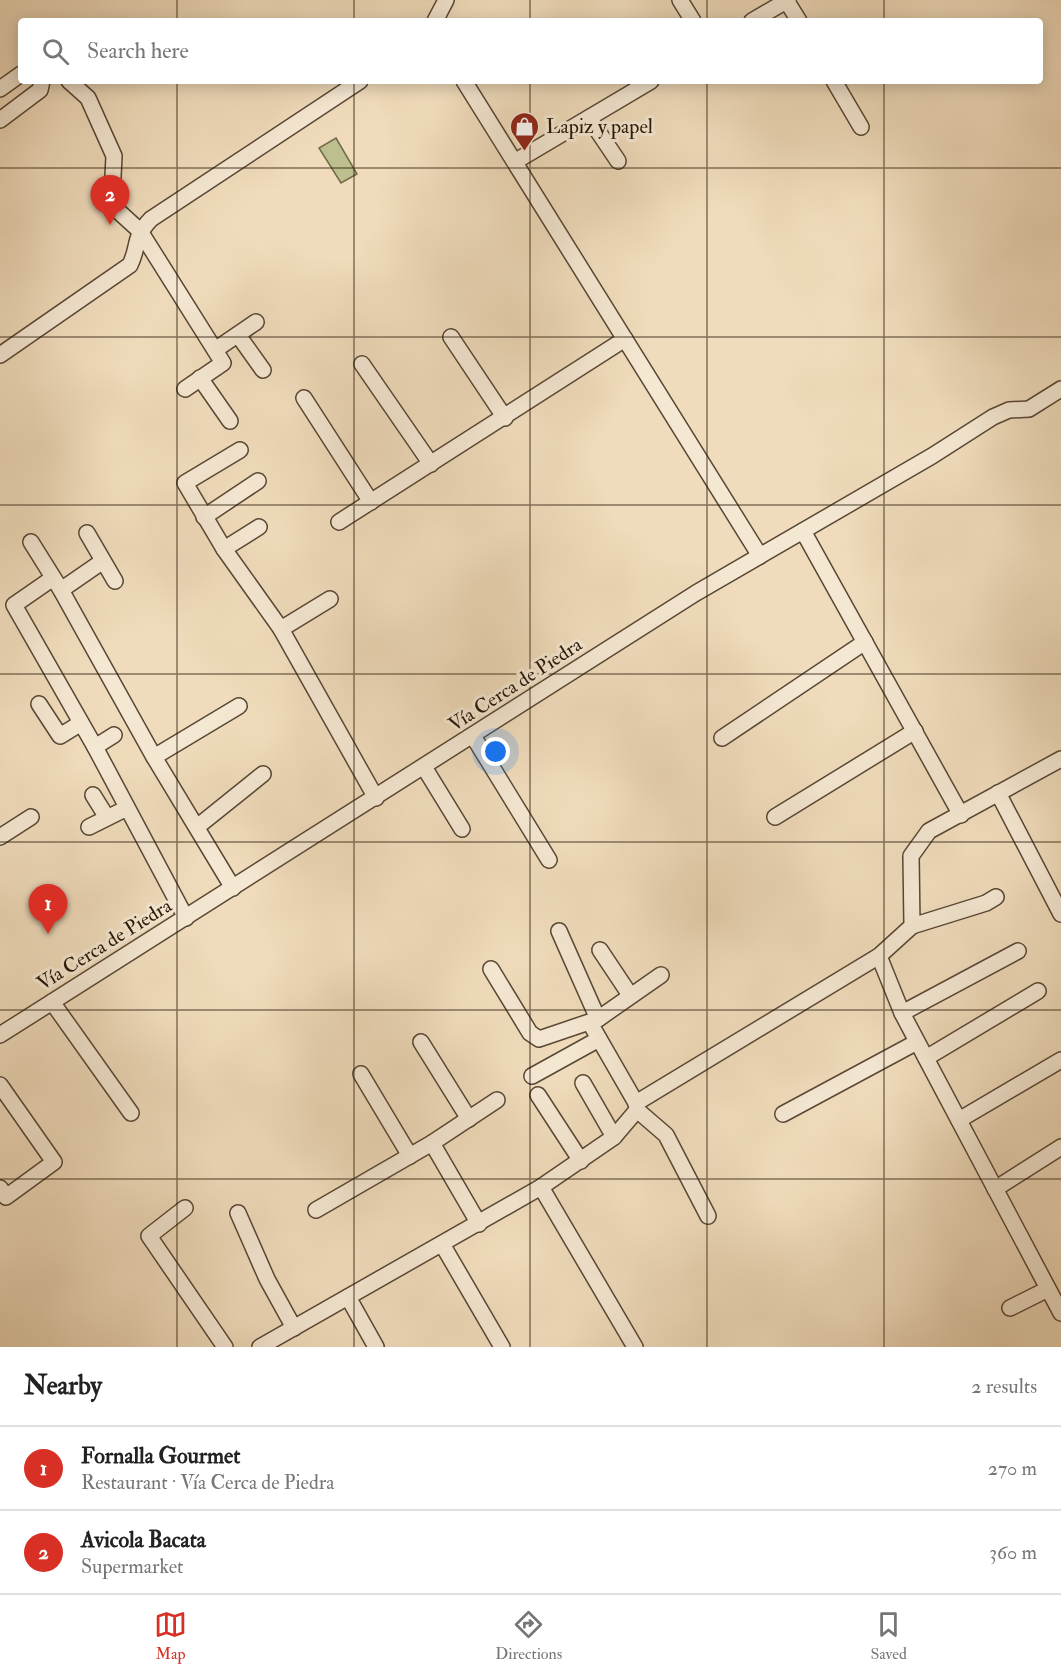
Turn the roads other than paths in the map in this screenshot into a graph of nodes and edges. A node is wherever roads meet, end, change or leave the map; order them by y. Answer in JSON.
{"nodes":[{"id":1,"x":446,"y":0,"type":"edge"},
{"id":2,"x":680,"y":0,"type":"edge"},
{"id":3,"x":787,"y":0,"type":"edge"},
{"id":4,"x":437,"y":18,"type":"edge"},
{"id":5,"x":691,"y":18,"type":"edge"},
{"id":6,"x":757,"y":18,"type":"edge"},
{"id":7,"x":797,"y":18,"type":"edge"},
{"id":8,"x":18,"y":76,"type":"edge"},
{"id":9,"x":41,"y":84,"type":"edge"},
{"id":10,"x":72,"y":84,"type":"edge"},
{"id":11,"x":355,"y":84,"type":"edge"},
{"id":12,"x":466,"y":84,"type":"edge"},
{"id":13,"x":646,"y":84,"type":"edge"},
{"id":14,"x":836,"y":84,"type":"edge"},
{"id":15,"x":0,"y":89,"type":"edge"},
{"id":16,"x":589,"y":118,"type":"junction"},
{"id":17,"x":0,"y":120,"type":"edge"},
{"id":18,"x":861,"y":127,"type":"dead end"},
{"id":19,"x":516,"y":161,"type":"junction"},
{"id":20,"x":618,"y":161,"type":"dead end"},
{"id":21,"x":140,"y":231,"type":"junction"},
{"id":22,"x":256,"y":322,"type":"dead end"},
{"id":23,"x":238,"y":335,"type":"junction"},
{"id":24,"x":451,"y":337,"type":"dead end"},
{"id":25,"x":625,"y":339,"type":"junction"},
{"id":26,"x":215,"y":350,"type":"junction"},
{"id":27,"x":0,"y":355,"type":"edge"},
{"id":28,"x":362,"y":364,"type":"dead end"},
{"id":29,"x":263,"y":370,"type":"dead end"},
{"id":30,"x":200,"y":378,"type":"junction"},
{"id":31,"x":184,"y":389,"type":"dead end"},
{"id":32,"x":1061,"y":389,"type":"edge"},
{"id":33,"x":304,"y":398,"type":"dead end"},
{"id":34,"x":505,"y":418,"type":"junction"},
{"id":35,"x":230,"y":421,"type":"dead end"},
{"id":36,"x":240,"y":450,"type":"dead end"},
{"id":37,"x":431,"y":464,"type":"junction"},
{"id":38,"x":258,"y":481,"type":"dead end"},
{"id":39,"x":371,"y":502,"type":"junction"},
{"id":40,"x":204,"y":517,"type":"junction"},
{"id":41,"x":339,"y":522,"type":"dead end"},
{"id":42,"x":259,"y":527,"type":"dead end"},
{"id":43,"x":803,"y":531,"type":"junction"},
{"id":44,"x":87,"y":533,"type":"dead end"},
{"id":45,"x":31,"y":542,"type":"dead end"},
{"id":46,"x":224,"y":549,"type":"junction"},
{"id":47,"x":760,"y":556,"type":"junction"},
{"id":48,"x":103,"y":561,"type":"junction"},
{"id":49,"x":115,"y":581,"type":"dead end"},
{"id":50,"x":57,"y":584,"type":"junction"},
{"id":51,"x":330,"y":599,"type":"dead end"},
{"id":52,"x":281,"y":629,"type":"junction"},
{"id":53,"x":865,"y":642,"type":"junction"},
{"id":54,"x":39,"y":704,"type":"dead end"},
{"id":55,"x":239,"y":706,"type":"dead end"},
{"id":56,"x":81,"y":723,"type":"junction"},
{"id":57,"x":915,"y":731,"type":"junction"},
{"id":58,"x":114,"y":735,"type":"dead end"},
{"id":59,"x":473,"y":736,"type":"junction"},
{"id":60,"x":722,"y":738,"type":"dead end"},
{"id":61,"x":95,"y":747,"type":"junction"},
{"id":62,"x":154,"y":757,"type":"junction"},
{"id":63,"x":1061,"y":759,"type":"edge"},
{"id":64,"x":424,"y":767,"type":"junction"},
{"id":65,"x":263,"y":774,"type":"dead end"},
{"id":66,"x":998,"y":793,"type":"junction"},
{"id":67,"x":93,"y":795,"type":"dead end"},
{"id":68,"x":376,"y":798,"type":"junction"},
{"id":69,"x":127,"y":808,"type":"junction"},
{"id":70,"x":961,"y":815,"type":"junction"},
{"id":71,"x":106,"y":816,"type":"junction"},
{"id":72,"x":31,"y":817,"type":"dead end"},
{"id":73,"x":775,"y":817,"type":"dead end"},
{"id":74,"x":89,"y":827,"type":"dead end"},
{"id":75,"x":197,"y":827,"type":"junction"},
{"id":76,"x":462,"y":829,"type":"dead end"},
{"id":77,"x":0,"y":837,"type":"edge"},
{"id":78,"x":549,"y":860,"type":"dead end"},
{"id":79,"x":232,"y":888,"type":"junction"},
{"id":80,"x":996,"y":897,"type":"dead end"},
{"id":81,"x":1057,"y":897,"type":"edge"},
{"id":82,"x":1061,"y":914,"type":"edge"},
{"id":83,"x":186,"y":918,"type":"junction"},
{"id":84,"x":912,"y":926,"type":"junction"},
{"id":85,"x":559,"y":931,"type":"dead end"},
{"id":86,"x":600,"y":950,"type":"dead end"},
{"id":87,"x":1018,"y":951,"type":"dead end"},
{"id":88,"x":879,"y":956,"type":"junction"},
{"id":89,"x":491,"y":969,"type":"dead end"},
{"id":90,"x":661,"y":975,"type":"dead end"},
{"id":91,"x":1038,"y":991,"type":"dead end"},
{"id":92,"x":630,"y":995,"type":"junction"},
{"id":93,"x":52,"y":1002,"type":"junction"},
{"id":94,"x":902,"y":1013,"type":"junction"},
{"id":95,"x":594,"y":1021,"type":"junction"},
{"id":96,"x":0,"y":1035,"type":"edge"},
{"id":97,"x":599,"y":1039,"type":"junction"},
{"id":98,"x":421,"y":1042,"type":"dead end"},
{"id":99,"x":917,"y":1042,"type":"junction"},
{"id":100,"x":926,"y":1058,"type":"junction"},
{"id":101,"x":1061,"y":1060,"type":"edge"},
{"id":102,"x":361,"y":1074,"type":"dead end"},
{"id":103,"x":532,"y":1076,"type":"dead end"},
{"id":104,"x":583,"y":1083,"type":"dead end"},
{"id":105,"x":0,"y":1085,"type":"edge"},
{"id":106,"x":538,"y":1095,"type":"dead end"},
{"id":107,"x":497,"y":1100,"type":"dead end"},
{"id":108,"x":636,"y":1106,"type":"junction"},
{"id":109,"x":131,"y":1113,"type":"dead end"},
{"id":110,"x":783,"y":1113,"type":"dead end"},
{"id":111,"x":469,"y":1119,"type":"junction"},
{"id":112,"x":959,"y":1120,"type":"junction"},
{"id":113,"x":614,"y":1137,"type":"junction"},
{"id":114,"x":432,"y":1143,"type":"junction"},
{"id":115,"x":1061,"y":1147,"type":"edge"},
{"id":116,"x":410,"y":1156,"type":"junction"},
{"id":117,"x":581,"y":1161,"type":"junction"},
{"id":118,"x":541,"y":1187,"type":"junction"},
{"id":119,"x":0,"y":1188,"type":"edge"},
{"id":120,"x":995,"y":1189,"type":"junction"},
{"id":121,"x":185,"y":1208,"type":"dead end"},
{"id":122,"x":316,"y":1210,"type":"dead end"},
{"id":123,"x":238,"y":1213,"type":"dead end"},
{"id":124,"x":708,"y":1216,"type":"dead end"},
{"id":125,"x":479,"y":1224,"type":"junction"},
{"id":126,"x":442,"y":1244,"type":"junction"},
{"id":127,"x":1048,"y":1289,"type":"junction"},
{"id":128,"x":348,"y":1297,"type":"junction"},
{"id":129,"x":1010,"y":1308,"type":"dead end"},
{"id":130,"x":1061,"y":1313,"type":"edge"},
{"id":131,"x":294,"y":1328,"type":"junction"},
{"id":132,"x":269,"y":1345,"type":"edge"},
{"id":133,"x":225,"y":1347,"type":"edge"},
{"id":134,"x":376,"y":1347,"type":"edge"},
{"id":135,"x":502,"y":1347,"type":"edge"},
{"id":136,"x":635,"y":1347,"type":"edge"}],
"edges":[{"from":1,"to":4,"type":"street"},
{"from":2,"to":5,"type":"street"},
{"from":3,"to":6,"type":"street"},
{"from":3,"to":7,"type":"street"},
{"from":8,"to":15,"type":"street"},
{"from":9,"to":17,"type":"street"},
{"from":10,"to":21,"type":"street"},
{"from":11,"to":21,"type":"street"},
{"from":12,"to":19,"type":"street"},
{"from":13,"to":16,"type":"street"},
{"from":14,"to":18,"type":"street"},
{"from":16,"to":19,"type":"street"},
{"from":16,"to":20,"type":"street"},
{"from":19,"to":25,"type":"street"},
{"from":21,"to":26,"type":"street"},
{"from":21,"to":27,"type":"street"},
{"from":22,"to":23,"type":"street"},
{"from":23,"to":26,"type":"street"},
{"from":23,"to":29,"type":"street"},
{"from":24,"to":34,"type":"street"},
{"from":25,"to":34,"type":"street"},
{"from":25,"to":47,"type":"street"},
{"from":26,"to":30,"type":"street"},
{"from":28,"to":37,"type":"street"},
{"from":30,"to":31,"type":"street"},
{"from":30,"to":35,"type":"street"},
{"from":32,"to":43,"type":"street","name":"Vía Cerca de Piedra"},
{"from":33,"to":39,"type":"street"},
{"from":34,"to":37,"type":"street"},
{"from":36,"to":40,"type":"street"},
{"from":37,"to":39,"type":"street"},
{"from":38,"to":40,"type":"street"},
{"from":39,"to":41,"type":"street"},
{"from":40,"to":46,"type":"street"},
{"from":42,"to":46,"type":"street"},
{"from":43,"to":47,"type":"street","name":"Vía Cerca de Piedra"},
{"from":43,"to":53,"type":"street"},
{"from":44,"to":48,"type":"street"},
{"from":45,"to":50,"type":"street"},
{"from":46,"to":52,"type":"street"},
{"from":47,"to":59,"type":"street","name":"Vía Cerca de Piedra"},
{"from":48,"to":49,"type":"street"},
{"from":48,"to":50,"type":"street"},
{"from":50,"to":56,"type":"street"},
{"from":50,"to":62,"type":"street"},
{"from":51,"to":52,"type":"street"},
{"from":52,"to":68,"type":"street"},
{"from":53,"to":57,"type":"street"},
{"from":53,"to":60,"type":"street"},
{"from":54,"to":56,"type":"street"},
{"from":55,"to":62,"type":"street"},
{"from":56,"to":61,"type":"street"},
{"from":57,"to":70,"type":"street"},
{"from":57,"to":73,"type":"street"},
{"from":58,"to":61,"type":"street"},
{"from":59,"to":64,"type":"street","name":"Vía Cerca de Piedra"},
{"from":59,"to":78,"type":"street"},
{"from":61,"to":69,"type":"street"},
{"from":62,"to":75,"type":"street"},
{"from":63,"to":66,"type":"street"},
{"from":64,"to":68,"type":"street","name":"Vía Cerca de Piedra"},
{"from":64,"to":76,"type":"street"},
{"from":65,"to":75,"type":"street"},
{"from":66,"to":70,"type":"street"},
{"from":66,"to":81,"type":"street"},
{"from":67,"to":71,"type":"street"},
{"from":68,"to":79,"type":"street","name":"Vía Cerca de Piedra"},
{"from":69,"to":71,"type":"street"},
{"from":69,"to":83,"type":"street"},
{"from":70,"to":84,"type":"street"},
{"from":71,"to":74,"type":"street"},
{"from":72,"to":77,"type":"street"},
{"from":75,"to":79,"type":"street"},
{"from":79,"to":83,"type":"street","name":"Vía Cerca de Piedra"},
{"from":80,"to":84,"type":"street"},
{"from":81,"to":82,"type":"street"},
{"from":83,"to":93,"type":"street","name":"Vía Cerca de Piedra"},
{"from":84,"to":88,"type":"street"},
{"from":85,"to":95,"type":"street"},
{"from":86,"to":92,"type":"street"},
{"from":87,"to":94,"type":"street"},
{"from":88,"to":94,"type":"street"},
{"from":88,"to":108,"type":"street"},
{"from":89,"to":95,"type":"street"},
{"from":90,"to":92,"type":"street"},
{"from":91,"to":100,"type":"street"},
{"from":92,"to":95,"type":"street"},
{"from":93,"to":96,"type":"street","name":"Vía Cerca de Piedra"},
{"from":93,"to":109,"type":"street"},
{"from":94,"to":99,"type":"street"},
{"from":95,"to":97,"type":"street"},
{"from":97,"to":103,"type":"street"},
{"from":97,"to":108,"type":"street"},
{"from":98,"to":111,"type":"street"},
{"from":99,"to":100,"type":"street"},
{"from":99,"to":110,"type":"street"},
{"from":100,"to":112,"type":"street"},
{"from":101,"to":112,"type":"street"},
{"from":102,"to":116,"type":"street"},
{"from":104,"to":113,"type":"street"},
{"from":105,"to":119,"type":"street"},
{"from":106,"to":117,"type":"street"},
{"from":107,"to":111,"type":"street"},
{"from":108,"to":113,"type":"street"},
{"from":108,"to":124,"type":"street"},
{"from":111,"to":114,"type":"street"},
{"from":112,"to":120,"type":"street"},
{"from":113,"to":117,"type":"street"},
{"from":114,"to":116,"type":"street"},
{"from":114,"to":125,"type":"street"},
{"from":115,"to":120,"type":"street"},
{"from":116,"to":122,"type":"street"},
{"from":117,"to":118,"type":"street"},
{"from":118,"to":125,"type":"street"},
{"from":118,"to":136,"type":"street"},
{"from":120,"to":127,"type":"street"},
{"from":121,"to":133,"type":"street"},
{"from":123,"to":131,"type":"street"},
{"from":125,"to":126,"type":"street"},
{"from":126,"to":128,"type":"street"},
{"from":126,"to":135,"type":"street"},
{"from":127,"to":129,"type":"street"},
{"from":127,"to":130,"type":"street"},
{"from":128,"to":131,"type":"street"},
{"from":128,"to":134,"type":"street"},
{"from":131,"to":132,"type":"street"}]}
